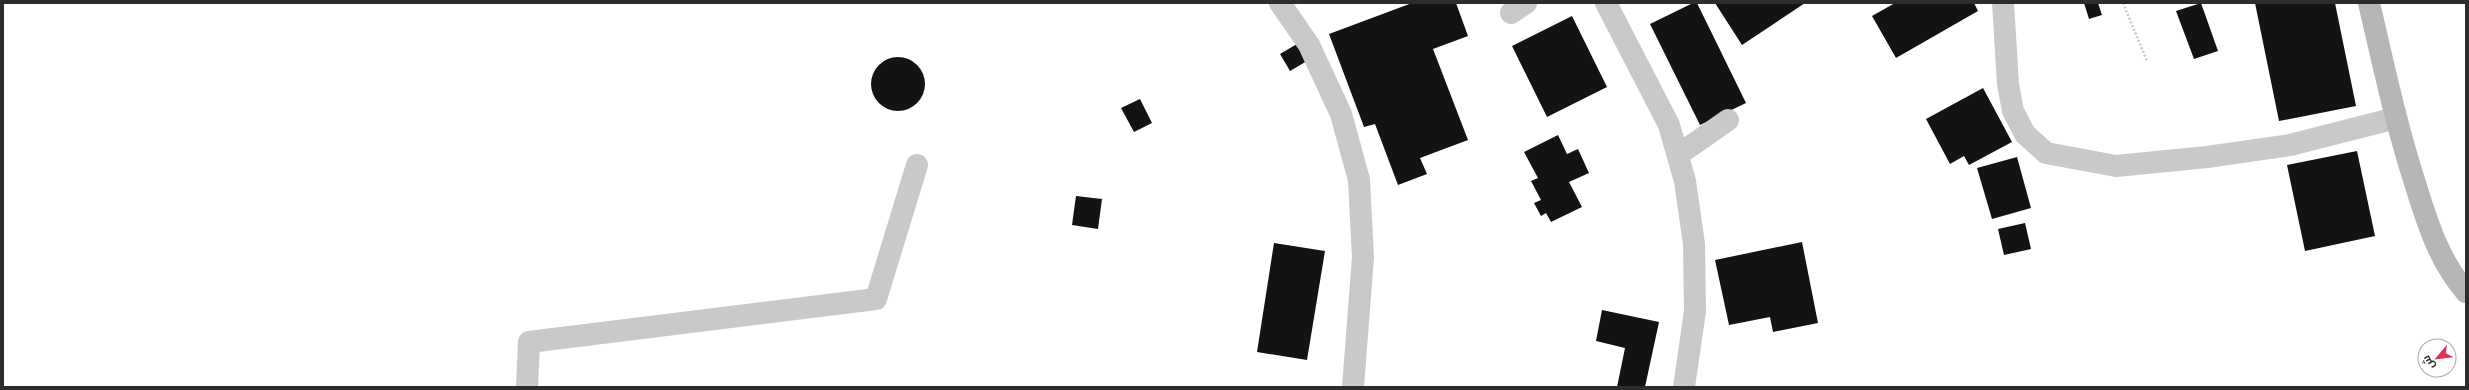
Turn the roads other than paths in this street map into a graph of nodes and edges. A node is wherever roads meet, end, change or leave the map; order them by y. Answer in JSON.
{"nodes":[{"id":1,"x":1280,"y":3,"type":"edge"},
{"id":2,"x":1606,"y":3,"type":"edge"},
{"id":3,"x":2003,"y":3,"type":"edge"},
{"id":4,"x":2368,"y":3,"type":"edge"},
{"id":5,"x":2396,"y":118,"type":"junction"},
{"id":6,"x":1728,"y":120,"type":"dead end"},
{"id":7,"x":1678,"y":155,"type":"junction"},
{"id":8,"x":917,"y":165,"type":"dead end"},
{"id":9,"x":2466,"y":292,"type":"edge"},
{"id":10,"x":527,"y":387,"type":"edge"},
{"id":11,"x":1353,"y":387,"type":"edge"},
{"id":12,"x":1684,"y":387,"type":"edge"}],
"edges":[{"from":1,"to":11,"type":"street"},
{"from":2,"to":7,"type":"street"},
{"from":3,"to":5,"type":"street"},
{"from":4,"to":5,"type":"main road"},
{"from":5,"to":9,"type":"main road"},
{"from":6,"to":7,"type":"street"},
{"from":7,"to":12,"type":"street"},
{"from":8,"to":10,"type":"street"}]}
